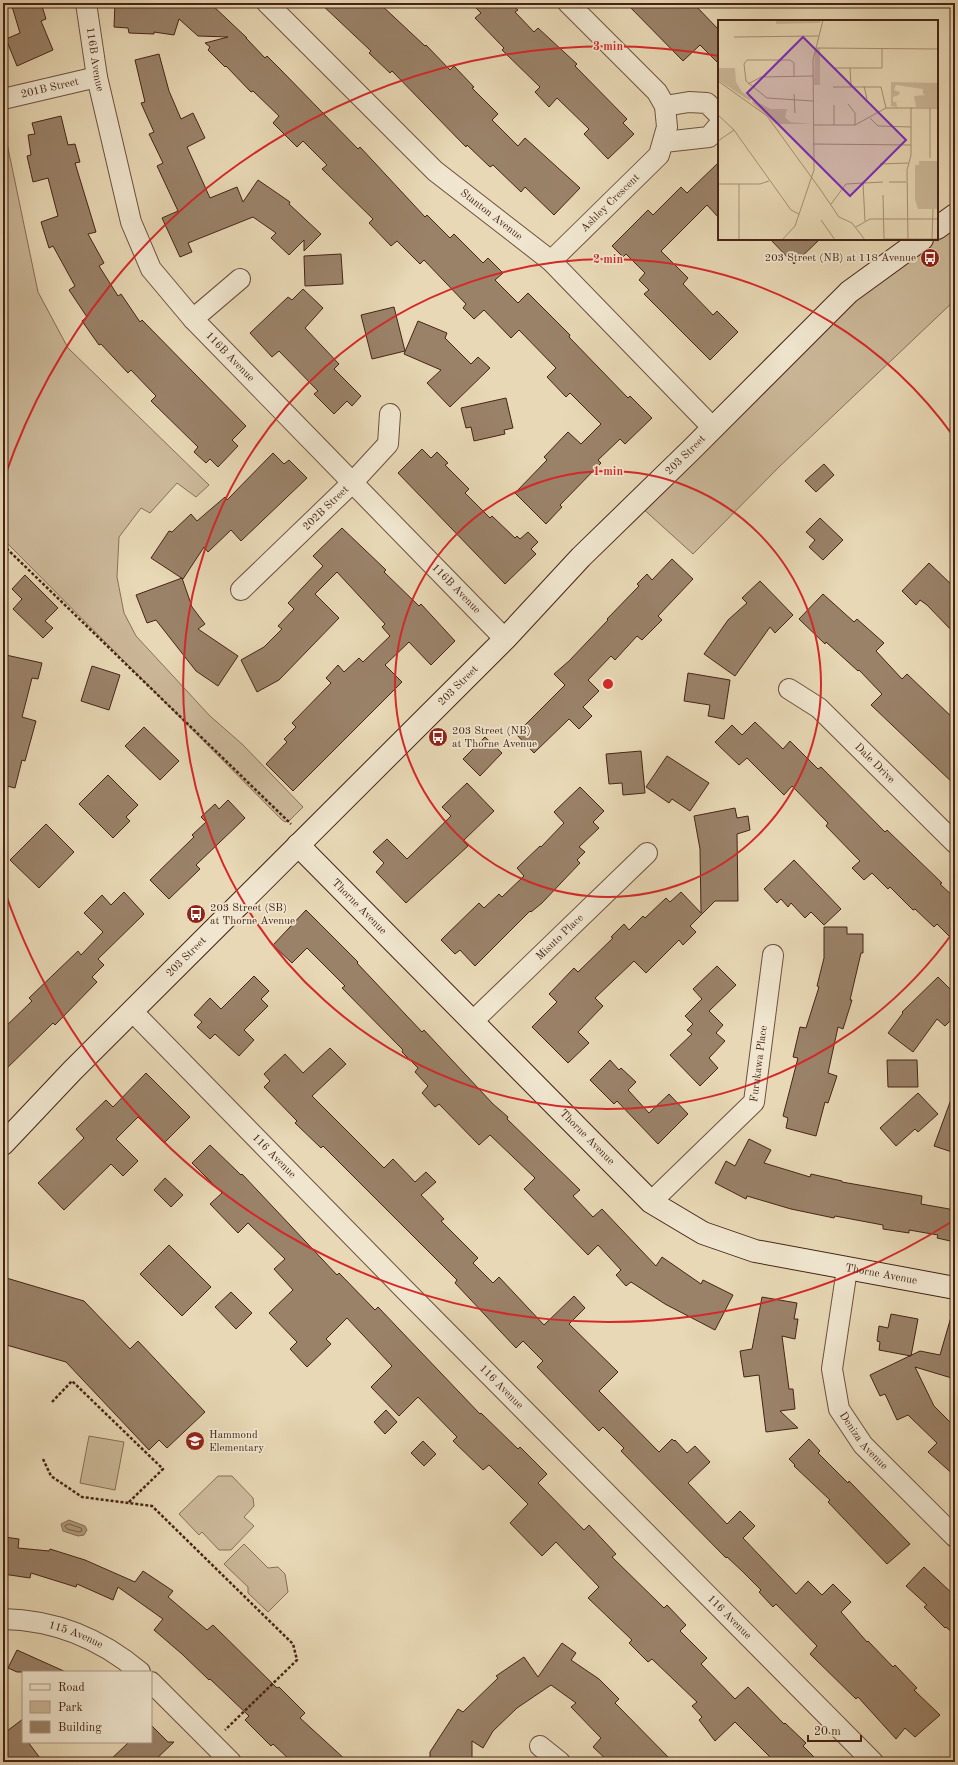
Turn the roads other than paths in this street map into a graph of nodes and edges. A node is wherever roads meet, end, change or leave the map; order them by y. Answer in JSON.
{"nodes":[{"id":1,"x":86,"y":3,"type":"edge"},
{"id":2,"x":267,"y":3,"type":"edge"},
{"id":3,"x":568,"y":3,"type":"edge"},
{"id":4,"x":97,"y":77,"type":"junction"},
{"id":5,"x":3,"y":99,"type":"edge"},
{"id":6,"x":664,"y":106,"type":"junction"},
{"id":7,"x":718,"y":114,"type":"edge"},
{"id":8,"x":718,"y":126,"type":"edge"},
{"id":9,"x":664,"y":142,"type":"junction"},
{"id":10,"x":955,"y":215,"type":"edge"},
{"id":11,"x":938,"y":227,"type":"edge"},
{"id":12,"x":921,"y":240,"type":"edge"},
{"id":13,"x":551,"y":262,"type":"junction"},
{"id":14,"x":240,"y":279,"type":"dead end"},
{"id":15,"x":193,"y":319,"type":"junction"},
{"id":16,"x":390,"y":414,"type":"dead end"},
{"id":17,"x":713,"y":428,"type":"junction"},
{"id":18,"x":352,"y":483,"type":"junction"},
{"id":19,"x":241,"y":590,"type":"dead end"},
{"id":20,"x":505,"y":638,"type":"junction"},
{"id":21,"x":789,"y":689,"type":"dead end"},
{"id":22,"x":294,"y":835,"type":"junction"},
{"id":23,"x":953,"y":837,"type":"edge"},
{"id":24,"x":647,"y":853,"type":"dead end"},
{"id":25,"x":773,"y":955,"type":"dead end"},
{"id":26,"x":132,"y":1011,"type":"junction"},
{"id":27,"x":472,"y":1022,"type":"junction"},
{"id":28,"x":3,"y":1144,"type":"edge"},
{"id":29,"x":651,"y":1202,"type":"junction"},
{"id":30,"x":847,"y":1269,"type":"junction"},
{"id":31,"x":955,"y":1288,"type":"edge"},
{"id":32,"x":955,"y":1537,"type":"edge"},
{"id":33,"x":3,"y":1619,"type":"edge"},
{"id":34,"x":139,"y":1671,"type":"edge"},
{"id":35,"x":152,"y":1683,"type":"edge"},
{"id":36,"x":540,"y":1746,"type":"dead end"},
{"id":37,"x":226,"y":1760,"type":"edge"},
{"id":38,"x":560,"y":1762,"type":"edge"},
{"id":39,"x":873,"y":1762,"type":"edge"}],
"edges":[{"from":1,"to":4,"type":"street","name":"116B Avenue"},
{"from":2,"to":13,"type":"street","name":"Stanton Avenue"},
{"from":3,"to":6,"type":"street","name":"Ashley Crescent"},
{"from":4,"to":5,"type":"street","name":"201B Street"},
{"from":4,"to":15,"type":"street","name":"116B Avenue"},
{"from":6,"to":7,"type":"street"},
{"from":6,"to":9,"type":"street","name":"Ashley Crescent"},
{"from":8,"to":9,"type":"street"},
{"from":9,"to":13,"type":"street","name":"Ashley Crescent"},
{"from":10,"to":11,"type":"main road"},
{"from":12,"to":17,"type":"main road","name":"203 Street"},
{"from":13,"to":17,"type":"street","name":"Stanton Avenue"},
{"from":14,"to":15,"type":"street"},
{"from":15,"to":18,"type":"street","name":"116B Avenue"},
{"from":16,"to":18,"type":"street","name":"202B Street"},
{"from":17,"to":20,"type":"main road","name":"203 Street"},
{"from":18,"to":19,"type":"street","name":"202B Street"},
{"from":18,"to":20,"type":"street","name":"116B Avenue"},
{"from":20,"to":22,"type":"main road","name":"203 Street"},
{"from":21,"to":23,"type":"street","name":"Dale Drive"},
{"from":22,"to":26,"type":"main road","name":"203 Street"},
{"from":22,"to":27,"type":"main road","name":"Thorne Avenue"},
{"from":24,"to":27,"type":"street","name":"Misuto Place"},
{"from":25,"to":29,"type":"street","name":"Furukawa Place"},
{"from":26,"to":28,"type":"main road","name":"203 Street"},
{"from":26,"to":39,"type":"street","name":"116 Avenue"},
{"from":27,"to":29,"type":"main road","name":"Thorne Avenue"},
{"from":29,"to":30,"type":"main road","name":"Thorne Avenue"},
{"from":30,"to":31,"type":"main road","name":"Thorne Avenue"},
{"from":30,"to":32,"type":"street","name":"Deniza Avenue"},
{"from":33,"to":34,"type":"street","name":"115 Avenue"},
{"from":35,"to":37,"type":"street"},
{"from":36,"to":38,"type":"street"}]}
